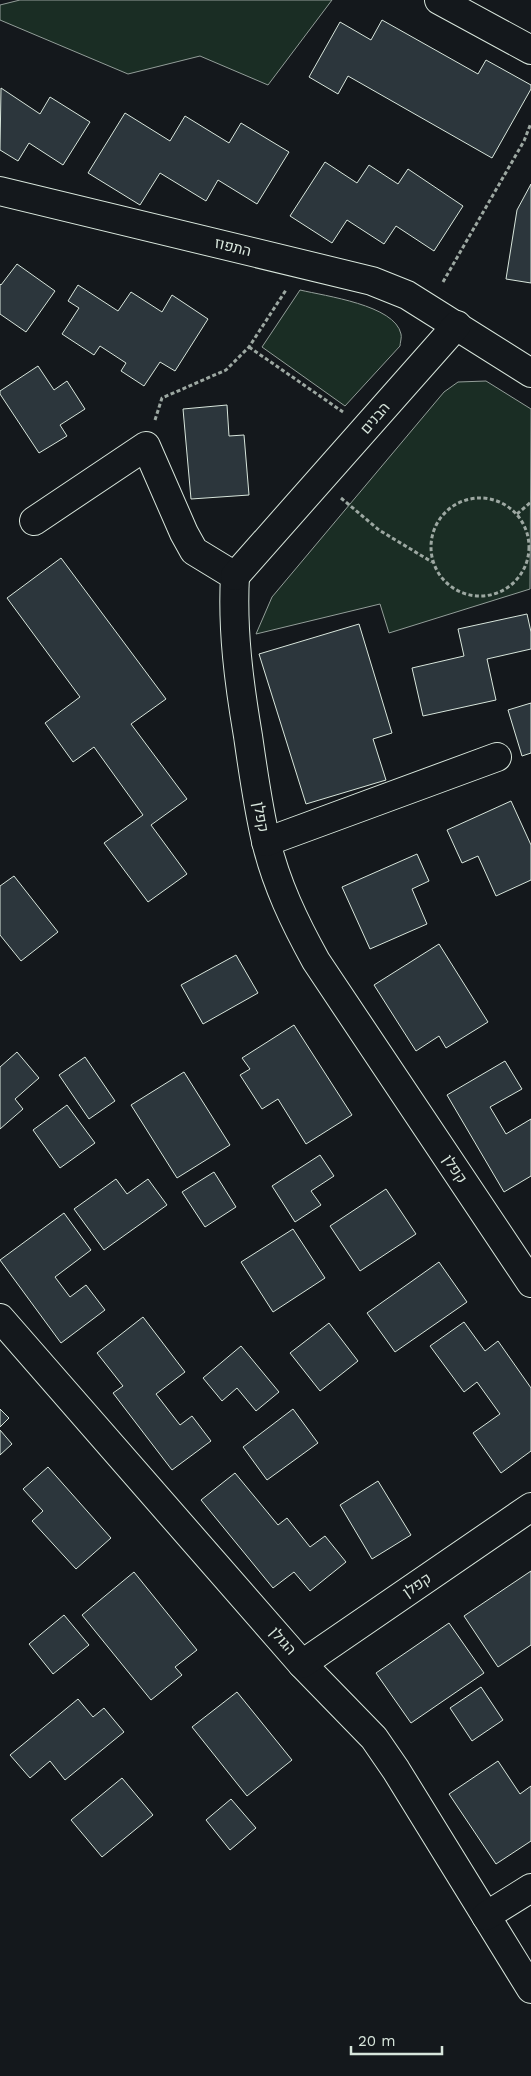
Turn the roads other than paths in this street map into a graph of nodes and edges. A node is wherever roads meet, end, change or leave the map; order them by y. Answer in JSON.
{"nodes":[{"id":1,"x":439,"y":0,"type":"edge"},
{"id":2,"x":531,"y":50,"type":"edge"},
{"id":3,"x":0,"y":191,"type":"edge"},
{"id":4,"x":457,"y":325,"type":"junction"},
{"id":5,"x":531,"y":373,"type":"edge"},
{"id":6,"x":34,"y":521,"type":"dead end"},
{"id":7,"x":235,"y":576,"type":"junction"},
{"id":8,"x":497,"y":757,"type":"dead end"},
{"id":9,"x":266,"y":842,"type":"junction"},
{"id":10,"x":531,"y":1282,"type":"edge"},
{"id":11,"x":0,"y":1318,"type":"edge"},
{"id":12,"x":531,"y":1507,"type":"edge"},
{"id":13,"x":302,"y":1664,"type":"junction"},
{"id":14,"x":531,"y":1888,"type":"edge"},
{"id":15,"x":486,"y":1916,"type":"junction"},
{"id":16,"x":531,"y":1989,"type":"edge"}],
"edges":[{"from":1,"to":2,"type":"street"},
{"from":3,"to":4,"type":"street","name":"התפוז"},
{"from":4,"to":5,"type":"street"},
{"from":4,"to":7,"type":"street","name":"הבנים"},
{"from":6,"to":7,"type":"street"},
{"from":7,"to":9,"type":"street","name":"קפלן"},
{"from":8,"to":9,"type":"street"},
{"from":9,"to":10,"type":"street","name":"קפלן"},
{"from":11,"to":13,"type":"street","name":"הגולן"},
{"from":12,"to":13,"type":"street","name":"קפלן"},
{"from":13,"to":15,"type":"street","name":"הגולן"},
{"from":14,"to":15,"type":"street"},
{"from":15,"to":16,"type":"street","name":"הגולן"}]}
